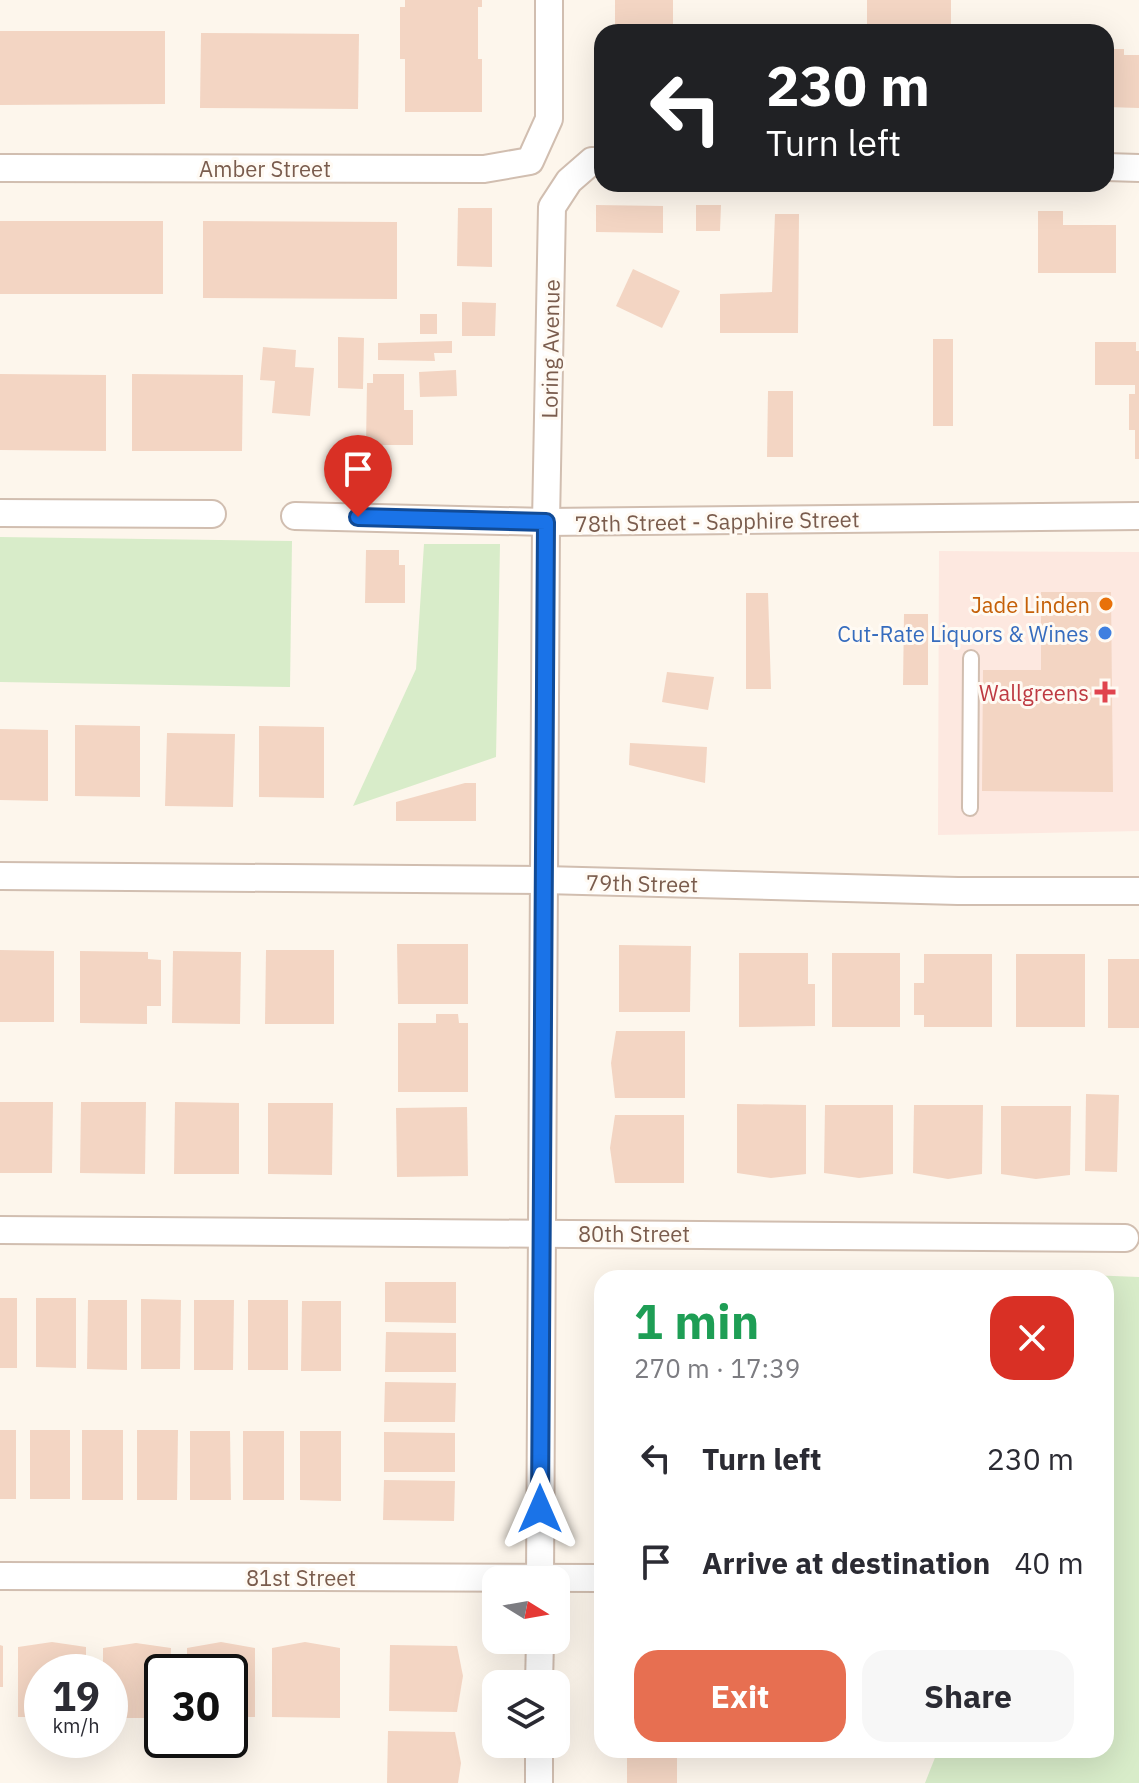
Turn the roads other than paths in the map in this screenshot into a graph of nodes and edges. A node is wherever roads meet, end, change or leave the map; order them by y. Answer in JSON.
{"nodes":[{"id":1,"x":549,"y":0,"type":"edge"},
{"id":2,"x":594,"y":161,"type":"edge"},
{"id":3,"x":1114,"y":167,"type":"edge"},
{"id":4,"x":0,"y":168,"type":"edge"},
{"id":5,"x":1139,"y":168,"type":"edge"},
{"id":6,"x":0,"y":513,"type":"edge"},
{"id":7,"x":212,"y":514,"type":"dead end"},
{"id":8,"x":295,"y":516,"type":"dead end"},
{"id":9,"x":1139,"y":516,"type":"edge"},
{"id":10,"x":546,"y":522,"type":"junction"},
{"id":11,"x":971,"y":658,"type":"dead end"},
{"id":12,"x":970,"y":808,"type":"dead end"},
{"id":13,"x":0,"y":876,"type":"edge"},
{"id":14,"x":544,"y":880,"type":"junction"},
{"id":15,"x":1139,"y":891,"type":"edge"},
{"id":16,"x":0,"y":1230,"type":"edge"},
{"id":17,"x":542,"y":1233,"type":"junction"},
{"id":18,"x":1125,"y":1238,"type":"dead end"},
{"id":19,"x":540,"y":1566,"type":"edge"},
{"id":20,"x":0,"y":1576,"type":"edge"},
{"id":21,"x":594,"y":1578,"type":"edge"},
{"id":22,"x":482,"y":1579,"type":"edge"},
{"id":23,"x":570,"y":1579,"type":"edge"},
{"id":24,"x":539,"y":1758,"type":"edge"},
{"id":25,"x":539,"y":1783,"type":"edge"}],
"edges":[{"from":1,"to":4,"type":"street","name":"Amber Street"},
{"from":2,"to":10,"type":"street","name":"Loring Avenue"},
{"from":3,"to":5,"type":"street"},
{"from":6,"to":7,"type":"street"},
{"from":8,"to":10,"type":"street","name":"78th Street - Sapphire Street"},
{"from":9,"to":10,"type":"street","name":"78th Street - Sapphire Street"},
{"from":10,"to":14,"type":"street","name":"Loring Avenue"},
{"from":11,"to":12,"type":"lane"},
{"from":13,"to":14,"type":"street","name":"79th Street"},
{"from":14,"to":15,"type":"street","name":"79th Street"},
{"from":14,"to":17,"type":"street","name":"Loring Avenue"},
{"from":16,"to":17,"type":"street","name":"80th Street"},
{"from":17,"to":18,"type":"street","name":"80th Street"},
{"from":17,"to":19,"type":"street","name":"Loring Avenue"},
{"from":20,"to":22,"type":"street","name":"81st Street"},
{"from":21,"to":23,"type":"street","name":"81st Street"},
{"from":24,"to":25,"type":"street"}]}
